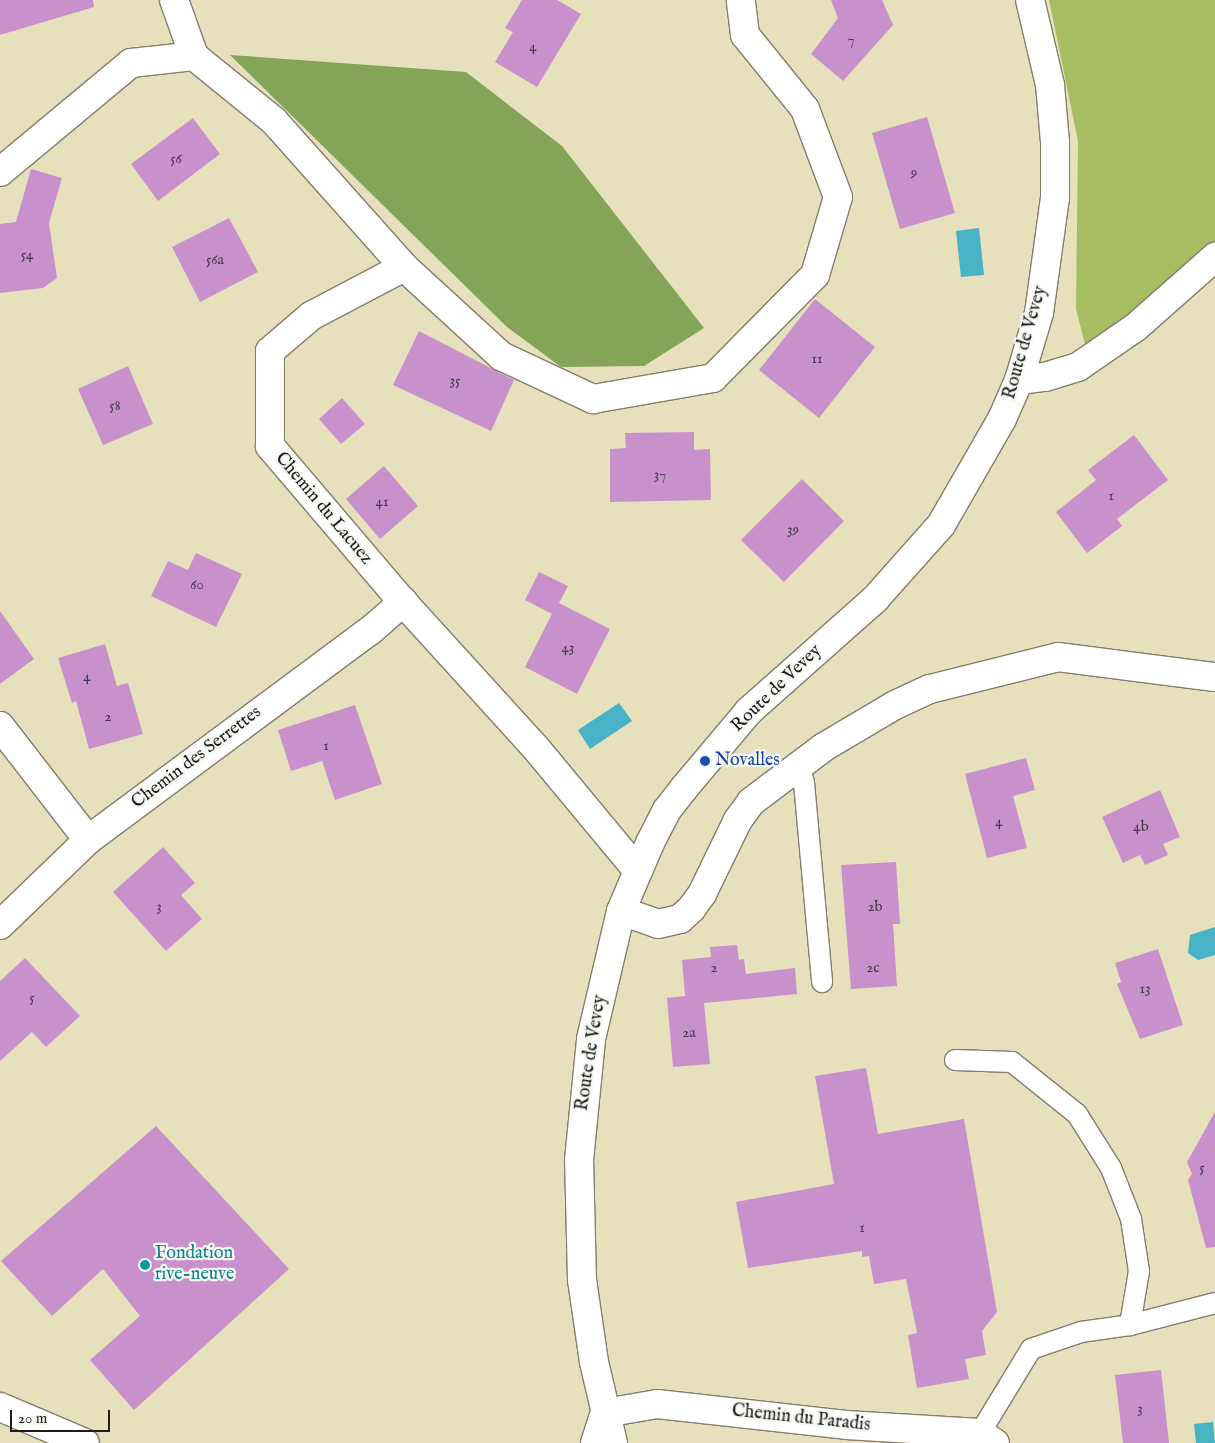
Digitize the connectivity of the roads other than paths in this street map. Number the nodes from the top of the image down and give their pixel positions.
1 (174, 0) edge
2 (741, 0) edge
3 (1030, 0) edge
4 (194, 56) junction
5 (0, 172) edge
6 (1215, 257) edge
7 (404, 267) junction
8 (1019, 380) junction
9 (403, 602) junction
10 (1215, 677) edge
11 (0, 726) edge
12 (799, 765) junction
13 (88, 840) junction
14 (638, 871) junction
15 (621, 911) junction
16 (0, 925) edge
17 (822, 982) dead end
18 (955, 1060) dead end
19 (1215, 1304) edge
20 (1130, 1325) junction
21 (0, 1407) edge
22 (605, 1413) junction
23 (887, 1435) edge
24 (987, 1438) edge
25 (85, 1443) edge
26 (595, 1443) edge
27 (613, 1443) edge

1 - 4 street
2 - 7 street
3 - 8 street, Route de Vevey
4 - 5 street
4 - 7 street
6 - 8 street
7 - 9 street, Chemin du Lacuez
8 - 14 street, Route de Vevey
9 - 13 street, Chemin des Serrettes
9 - 14 street, Chemin du Lacuez
10 - 12 street
11 - 13 street
12 - 15 street
12 - 17 lane
13 - 16 street, Chemin des Serrettes
14 - 15 street, Route de Vevey
15 - 22 street, Route de Vevey
18 - 20 lane
19 - 20 lane
20 - 24 lane
21 - 25 street
22 - 23 street, Chemin du Paradis
22 - 26 street
22 - 27 street, Route de Vevey
23 - 24 street, Chemin du Paradis

